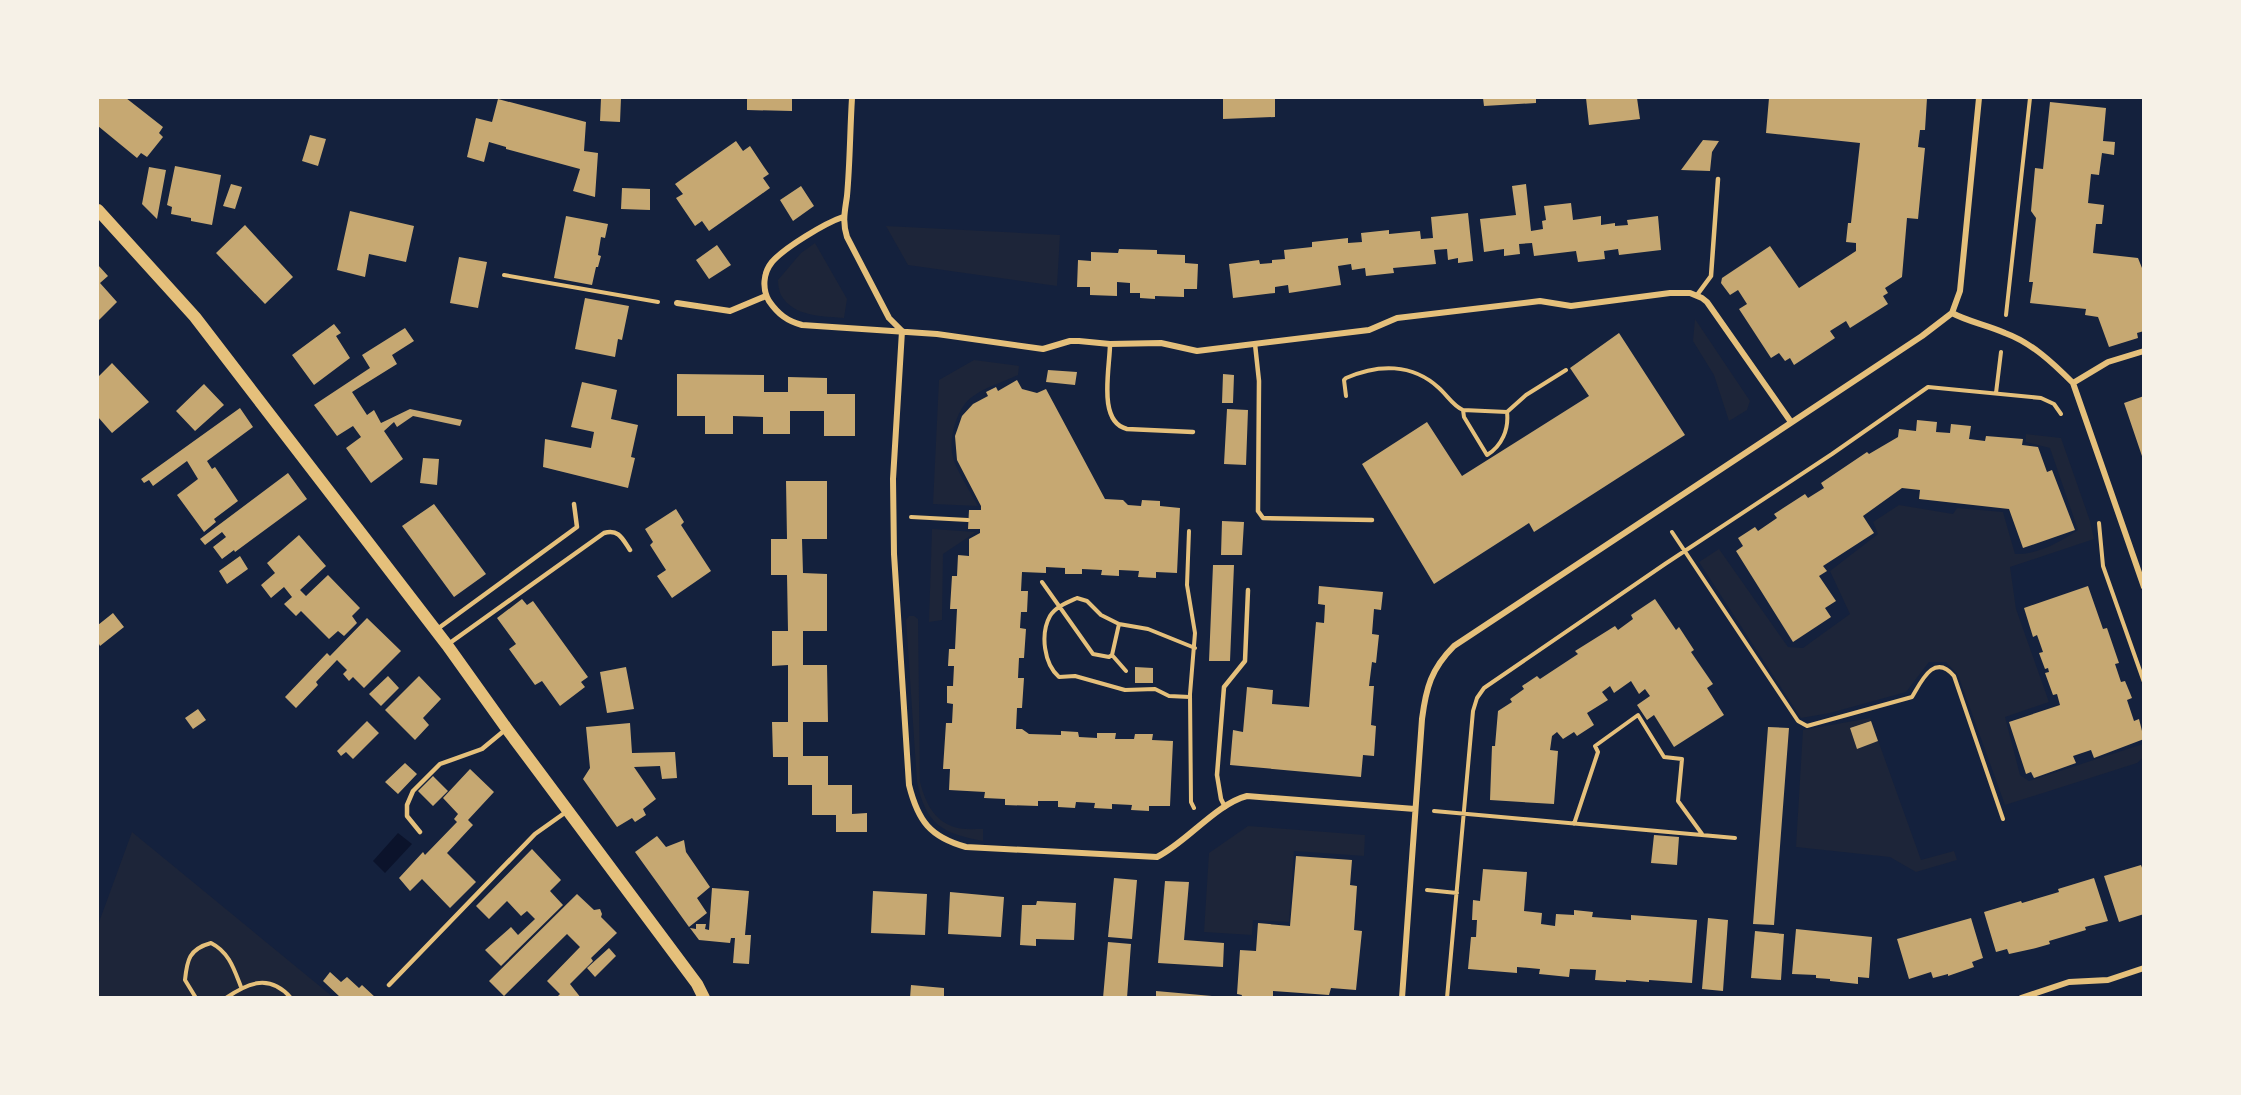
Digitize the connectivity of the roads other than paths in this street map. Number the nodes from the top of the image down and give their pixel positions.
1 (852, 98) edge
2 (1978, 98) edge
3 (1718, 179) dead end
4 (98, 210) edge
5 (843, 217) junction
6 (1696, 295) junction
7 (766, 296) junction
8 (677, 303) road end
9 (1952, 314) junction
10 (902, 331) junction
11 (1110, 344) junction
12 (1255, 344) junction
13 (2144, 351) edge
14 (2073, 383) junction
15 (1791, 423) junction
16 (1193, 432) dead end
17 (574, 504) dead end
18 (1372, 520) dead end
19 (630, 550) dead end
20 (2144, 588) edge
21 (1248, 590) dead end
22 (436, 630) junction
23 (447, 645) junction
24 (507, 729) junction
25 (1225, 807) junction
26 (1415, 809) junction
27 (568, 810) junction
28 (420, 832) dead end
29 (2144, 968) edge
30 (389, 985) dead end
31 (704, 998) edge
32 (1402, 998) edge
33 (2021, 998) edge

1 - 5 street
2 - 9 street
3 - 6 lane
4 - 22 main road
5 - 7 street
5 - 10 street
6 - 12 street
6 - 15 street
7 - 8 street
7 - 10 street
9 - 14 street
9 - 15 street
10 - 11 street
10 - 25 street
11 - 12 street
11 - 16 lane
12 - 18 lane
13 - 14 street
14 - 20 street
15 - 26 street
17 - 22 lane
19 - 23 lane
21 - 25 lane
22 - 23 main road
23 - 24 main road
24 - 27 main road
24 - 28 lane
25 - 26 street
26 - 32 street
27 - 30 lane
27 - 31 main road
29 - 33 street

